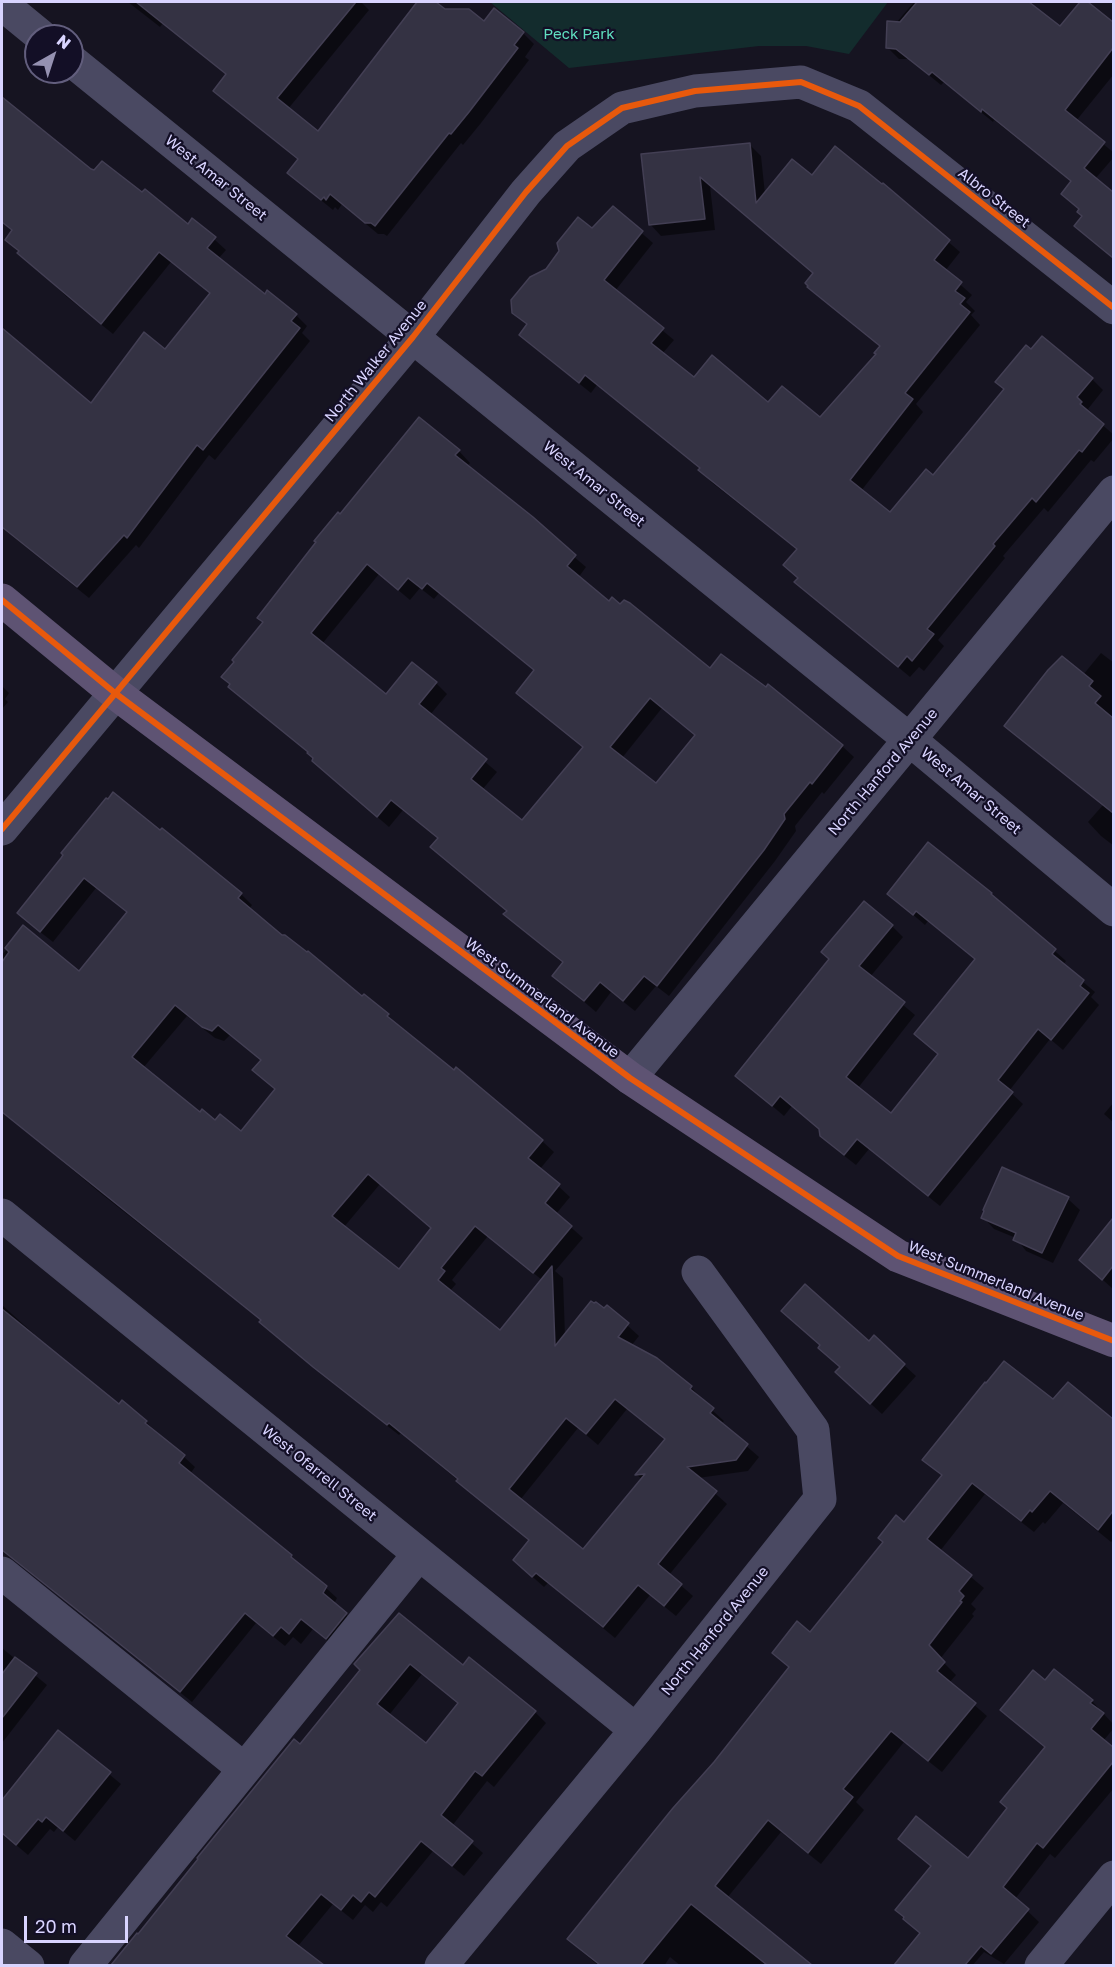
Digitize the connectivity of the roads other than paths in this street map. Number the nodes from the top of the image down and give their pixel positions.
1 (2, 4) edge
2 (26, 24) edge
3 (84, 71) edge
4 (859, 106) joint
5 (1113, 308) edge
6 (412, 338) junction
7 (1113, 492) edge
8 (2, 600) edge
9 (115, 693) junction
10 (910, 740) junction
11 (2, 829) edge
12 (1113, 910) edge
13 (630, 1078) junction
14 (2, 1215) edge
15 (698, 1272) dead end
16 (1113, 1341) edge
17 (419, 1554) junction
18 (2, 1573) edge
19 (636, 1730) junction
20 (244, 1769) junction
21 (1113, 1877) edge
22 (2, 1945) edge
23 (453, 1961) edge
24 (28, 1965) edge
25 (85, 1965) edge
26 (1041, 1965) edge

1 - 2 street
3 - 6 street, West Amar Street
4 - 5 street, Albro Street
4 - 6 street, North Walker Avenue
6 - 9 street, North Walker Avenue
6 - 10 street, West Amar Street
7 - 10 street, North Hanford Avenue
8 - 9 main road, West Summerland Avenue
9 - 11 street, North Walker Avenue
9 - 13 main road, West Summerland Avenue
10 - 12 street, West Amar Street
10 - 13 street, North Hanford Avenue
13 - 16 main road, West Summerland Avenue
14 - 17 street, West Ofarrell Street
15 - 19 street, North Hanford Avenue
17 - 19 street, West Ofarrell Street
17 - 20 street
18 - 20 street
19 - 23 street, North Hanford Avenue
20 - 25 street
21 - 26 street
22 - 24 street

